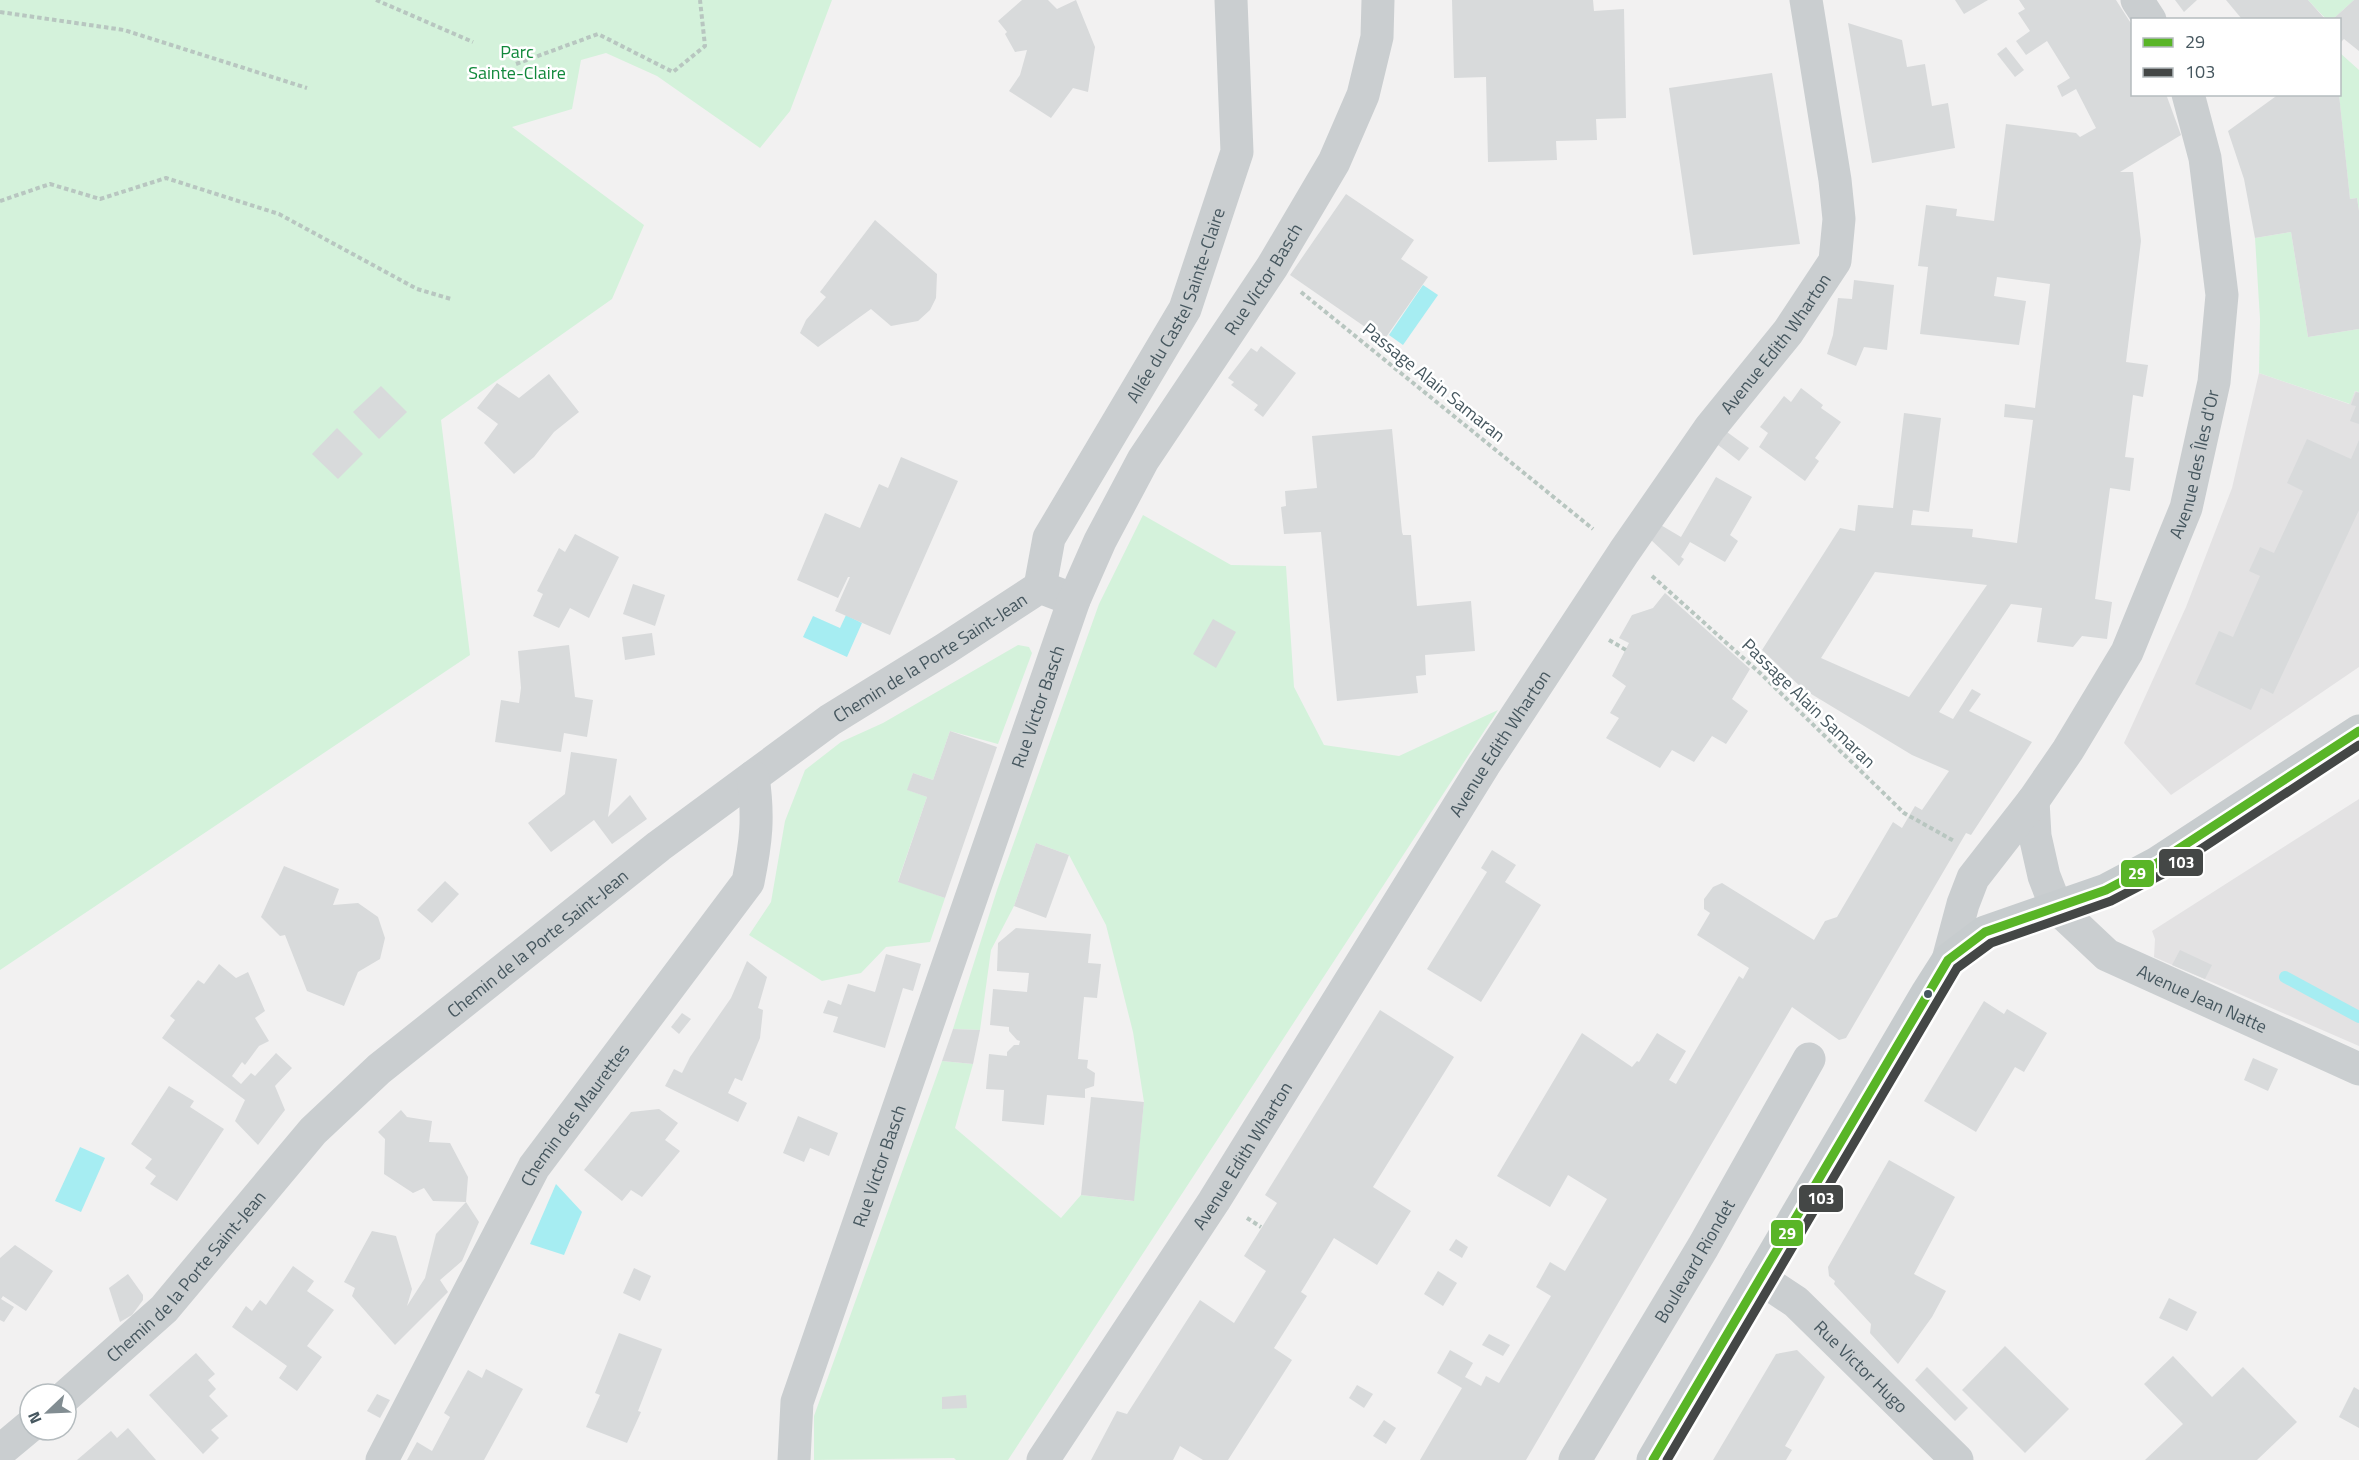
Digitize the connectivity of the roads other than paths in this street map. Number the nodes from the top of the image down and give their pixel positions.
1 (1231, 0) edge
2 (1378, 0) edge
3 (1806, 0) edge
4 (2137, 0) edge
5 (2149, 18) edge
6 (2189, 96) edge
7 (1040, 587) junction
8 (1074, 600) junction
9 (2359, 731) edge
10 (753, 777) junction
11 (2033, 801) junction
12 (2056, 907) junction
13 (1948, 960) junction
14 (1809, 1059) dead end
15 (2359, 1069) edge
16 (1760, 1278) junction
17 (78, 1385) edge
18 (18, 1436) edge
19 (0, 1450) edge
20 (382, 1460) edge
21 (794, 1460) edge
22 (1043, 1460) edge
23 (1575, 1460) edge
24 (1653, 1460) edge
25 (1956, 1460) edge

1 - 7 street, Allée du Castel Sainte-Claire
2 - 8 street, Rue Victor Basch
3 - 22 street, Avenue Edith Wharton
4 - 5 street
6 - 11 street, Avenue des Îles d'Or
7 - 8 street, Chemin de la Porte Saint-Jean
7 - 10 street, Chemin de la Porte Saint-Jean
8 - 21 street, Rue Victor Basch
9 - 12 main road
10 - 17 street, Chemin de la Porte Saint-Jean
10 - 20 street, Chemin des Maurettes
11 - 12 street
11 - 13 street, Avenue des Îles d'Or
12 - 13 main road
12 - 15 street, Avenue Jean Natte
13 - 16 main road
14 - 23 street, Boulevard Riondet
16 - 24 main road
16 - 25 street, Rue Victor Hugo
18 - 19 street

